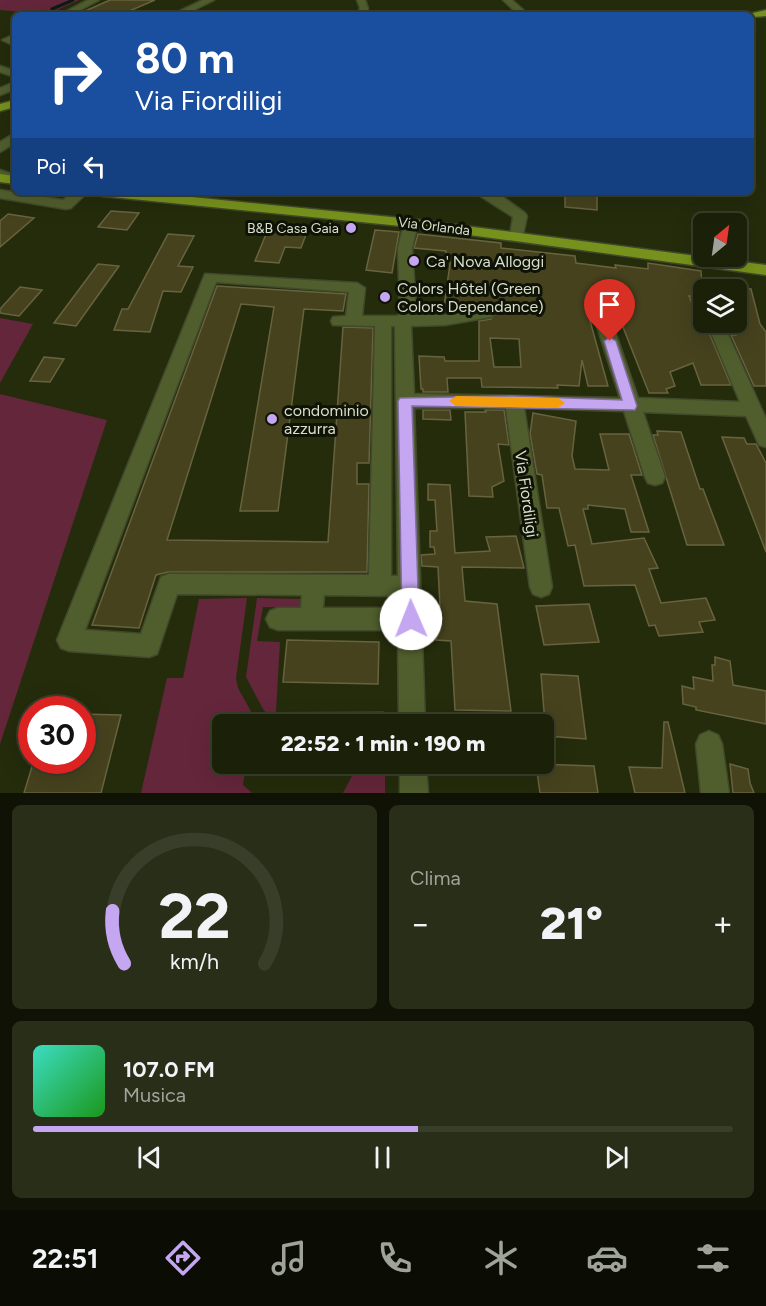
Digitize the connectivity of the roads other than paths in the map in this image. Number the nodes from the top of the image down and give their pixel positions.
1 (95, 0) edge
2 (210, 0) edge
3 (507, 0) edge
4 (70, 12) edge
5 (183, 12) edge
6 (521, 12) edge
7 (6, 178) edge
8 (0, 194) edge
9 (78, 195) edge
10 (121, 195) edge
11 (491, 195) edge
12 (411, 223) junction
13 (517, 236) junction
14 (766, 270) edge
15 (485, 313) dead end
16 (603, 320) dead end
17 (383, 321) junction
18 (403, 321) junction
19 (719, 333) edge
20 (405, 401) junction
21 (514, 401) junction
22 (630, 406) junction
23 (752, 409) junction
24 (766, 440) edge
25 (655, 477) dead end
26 (314, 586) junction
27 (380, 586) junction
28 (410, 586) junction
29 (541, 587) dead end
30 (278, 619) dead end
31 (311, 619) junction
32 (411, 619) junction
33 (412, 714) edge
34 (709, 744) dead end
35 (413, 774) edge
36 (414, 793) edge
37 (715, 793) edge

1 - 4 street
2 - 5 street
3 - 6 street
7 - 8 street
8 - 9 street
10 - 12 main road, Via Orlanda
11 - 13 street
12 - 13 main road, Via Orlanda
12 - 18 street
13 - 14 main road, Via Orlanda
15 - 18 street
16 - 22 street
17 - 18 street
17 - 26 street
17 - 27 street
18 - 20 street
19 - 23 street
20 - 21 street
20 - 28 street
21 - 22 street
21 - 29 street, Via Fiordiligi
22 - 23 street
22 - 25 street
23 - 24 street
26 - 27 street
26 - 31 street
27 - 28 street
28 - 32 street
30 - 31 street
31 - 32 street
32 - 33 street
34 - 37 street
35 - 36 street

